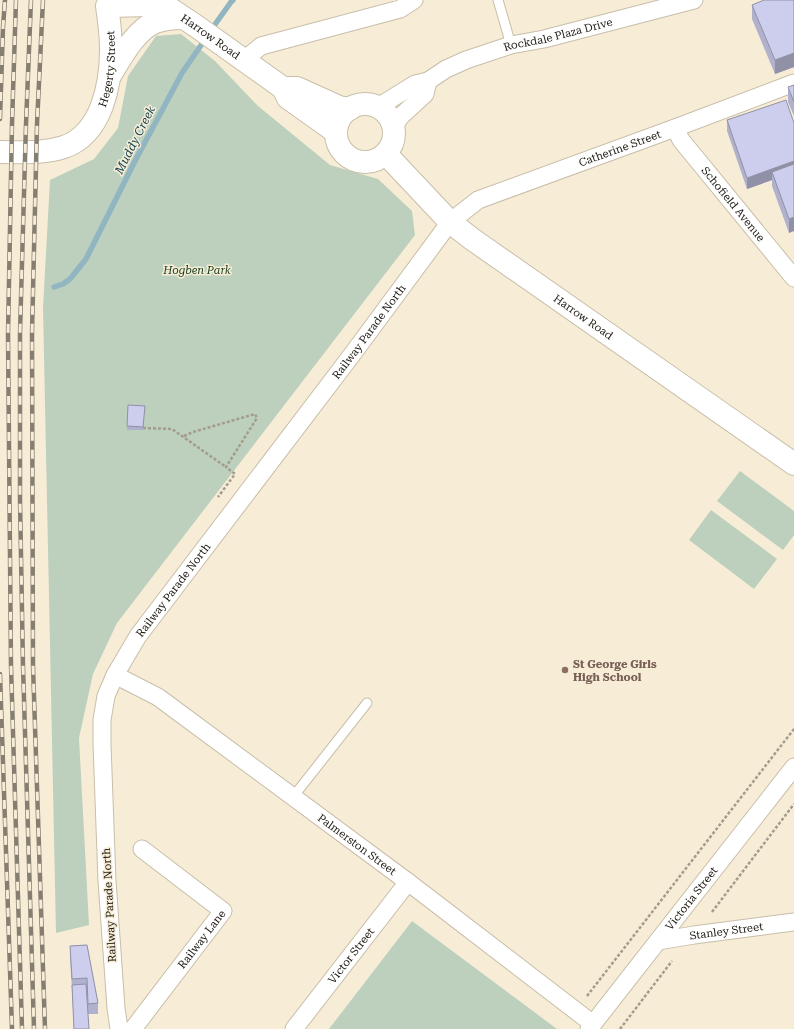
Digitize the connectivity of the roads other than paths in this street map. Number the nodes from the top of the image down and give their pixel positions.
1 (414, 0) edge
2 (498, 0) edge
3 (694, 0) edge
4 (676, 2) edge
5 (106, 3) edge
6 (197, 27) junction
7 (511, 46) junction
8 (244, 60) junction
9 (108, 79) junction
10 (428, 81) junction
11 (794, 83) edge
12 (283, 88) junction
13 (378, 107) junction
14 (350, 109) junction
15 (394, 127) junction
16 (675, 128) junction
17 (336, 132) junction
18 (0, 152) edge
19 (386, 154) junction
20 (450, 222) junction
21 (794, 278) edge
22 (794, 464) edge
23 (115, 675) junction
24 (367, 703) dead end
25 (794, 767) edge
26 (293, 797) junction
27 (142, 849) dead end
28 (408, 882) junction
29 (794, 922) edge
30 (658, 941) junction
31 (591, 1027) edge
32 (119, 1029) edge
33 (133, 1029) edge
34 (294, 1029) edge

1 - 8 street
2 - 7 lane
3 - 4 street, Rockdale Plaza Drive
4 - 7 street, Rockdale Plaza Drive
5 - 6 main road, Harrow Road
5 - 9 main road, Hegerty Street
6 - 8 main road, Harrow Road
6 - 9 main road
7 - 10 street, Rockdale Plaza Drive
8 - 12 main road, Harrow Road
9 - 18 main road, Hegerty Street
10 - 13 street, Rockdale Plaza Drive
10 - 15 street
11 - 16 street, Catherine Street
12 - 14 main road, Harrow Road
12 - 17 main road, Harrow Road
13 - 14 main road
13 - 15 main road
14 - 17 main road
15 - 19 main road
16 - 20 street, Catherine Street
16 - 21 street, Schofield Avenue
17 - 19 main road
19 - 20 main road, Harrow Road
20 - 22 main road, Harrow Road
20 - 23 street, Railway Parade North
23 - 26 street, Palmerston Street
23 - 32 street, Railway Parade North
24 - 26 lane
25 - 30 street, Victoria Street
26 - 28 street, Palmerston Street
27 - 33 street, Railway Lane
28 - 31 street, Palmerston Street
28 - 34 street, Victor Street
29 - 30 street, Stanley Street
30 - 31 street, Victoria Street

